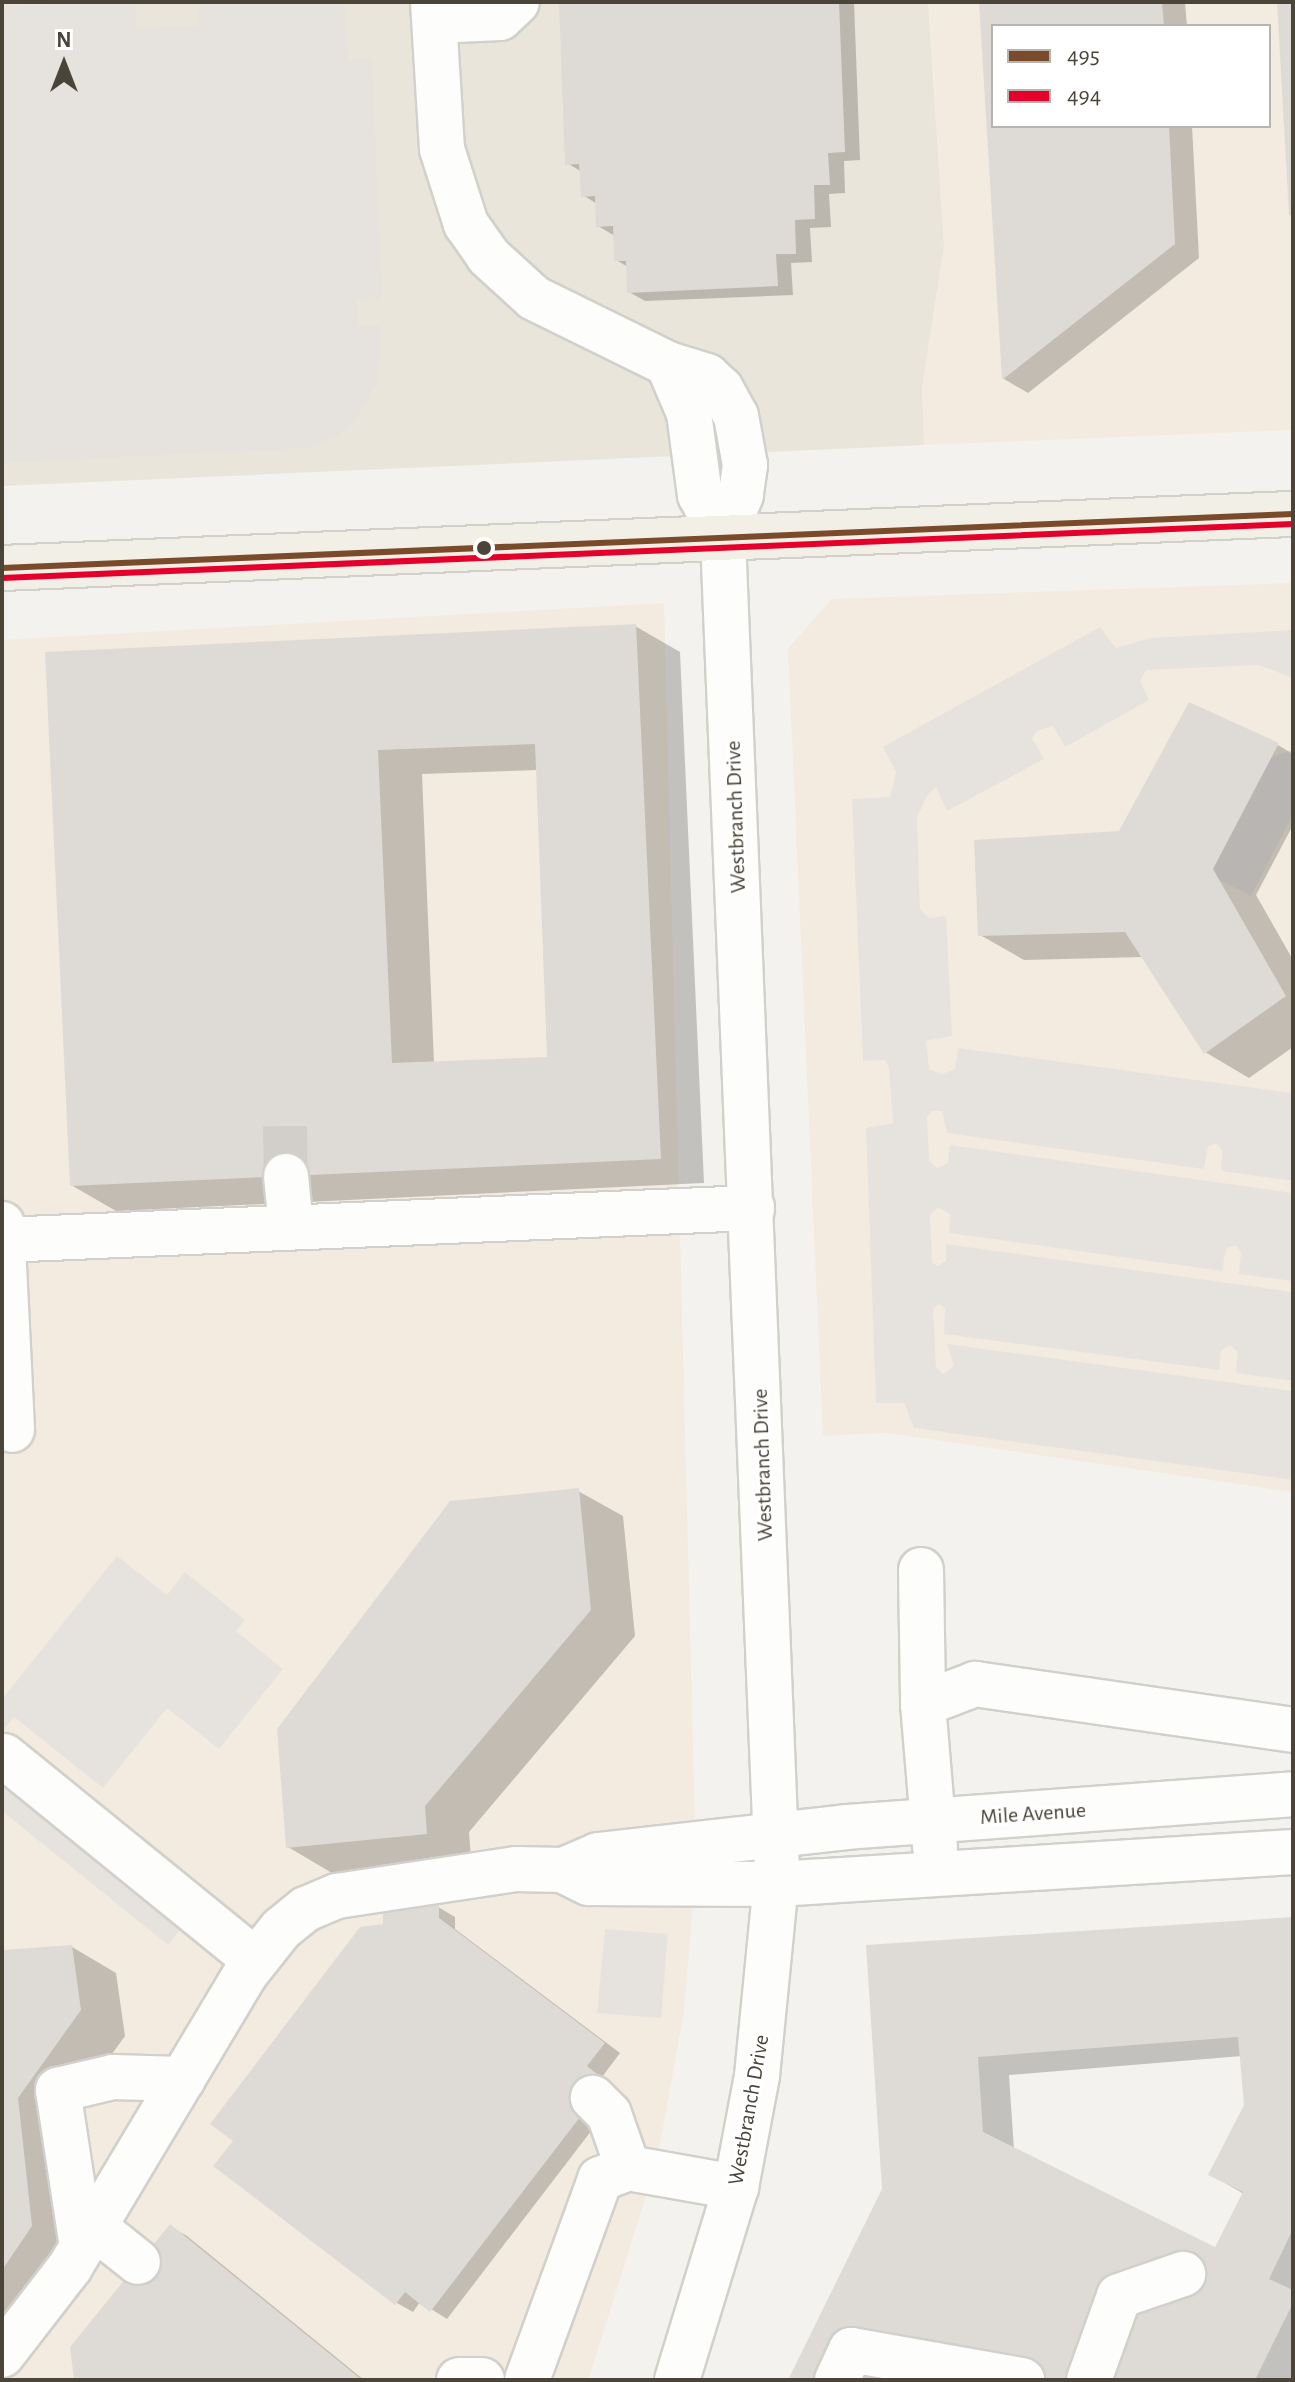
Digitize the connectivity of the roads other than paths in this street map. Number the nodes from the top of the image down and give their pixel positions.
1 (517, 2) edge
2 (434, 12) edge
3 (1293, 514) edge
4 (723, 538) junction
5 (2, 568) edge
6 (286, 1176) tunnel mouth
7 (752, 1208) junction
8 (2, 1224) edge
9 (291, 1227) junction
10 (3, 1240) edge
11 (12, 1430) dead end
12 (921, 1570) dead end
13 (923, 1704) junction
14 (1293, 1730) edge
15 (4, 1756) edge
16 (1293, 1794) edge
17 (932, 1821) junction
18 (773, 1838) junction
19 (1293, 1852) edge
20 (562, 1870) junction
21 (937, 1874) junction
22 (776, 1884) junction
23 (255, 1960) junction
24 (183, 2079) junction
25 (593, 2098) dead end
26 (628, 2168) junction
27 (736, 2187) junction
28 (88, 2237) junction
29 (138, 2262) dead end
30 (1183, 2274) dead end
31 (2, 2355) edge
32 (459, 2380) edge
33 (482, 2380) edge
34 (527, 2380) edge
35 (677, 2380) edge
36 (837, 2380) edge
37 (1022, 2380) edge
38 (1089, 2380) edge

1 - 2 street
2 - 4 street
3 - 4 main road
4 - 5 main road
4 - 7 street, Westbranch Drive
6 - 9 street
7 - 9 street
7 - 18 street, Westbranch Drive
8 - 10 street
9 - 10 street
10 - 11 street
12 - 13 street
13 - 14 street
13 - 17 street
15 - 23 street
16 - 17 street, Mile Avenue
17 - 18 street, Mile Avenue
17 - 21 street
18 - 20 street, Mile Avenue
18 - 22 street, Westbranch Drive
19 - 21 street
20 - 22 street
20 - 23 street
21 - 22 street
22 - 27 street, Westbranch Drive
23 - 24 street
24 - 28 street
24 - 28 street
25 - 26 street
26 - 27 street
26 - 34 street
27 - 35 street, Westbranch Drive
28 - 29 street
28 - 31 street
30 - 38 street
32 - 33 street
36 - 37 street

